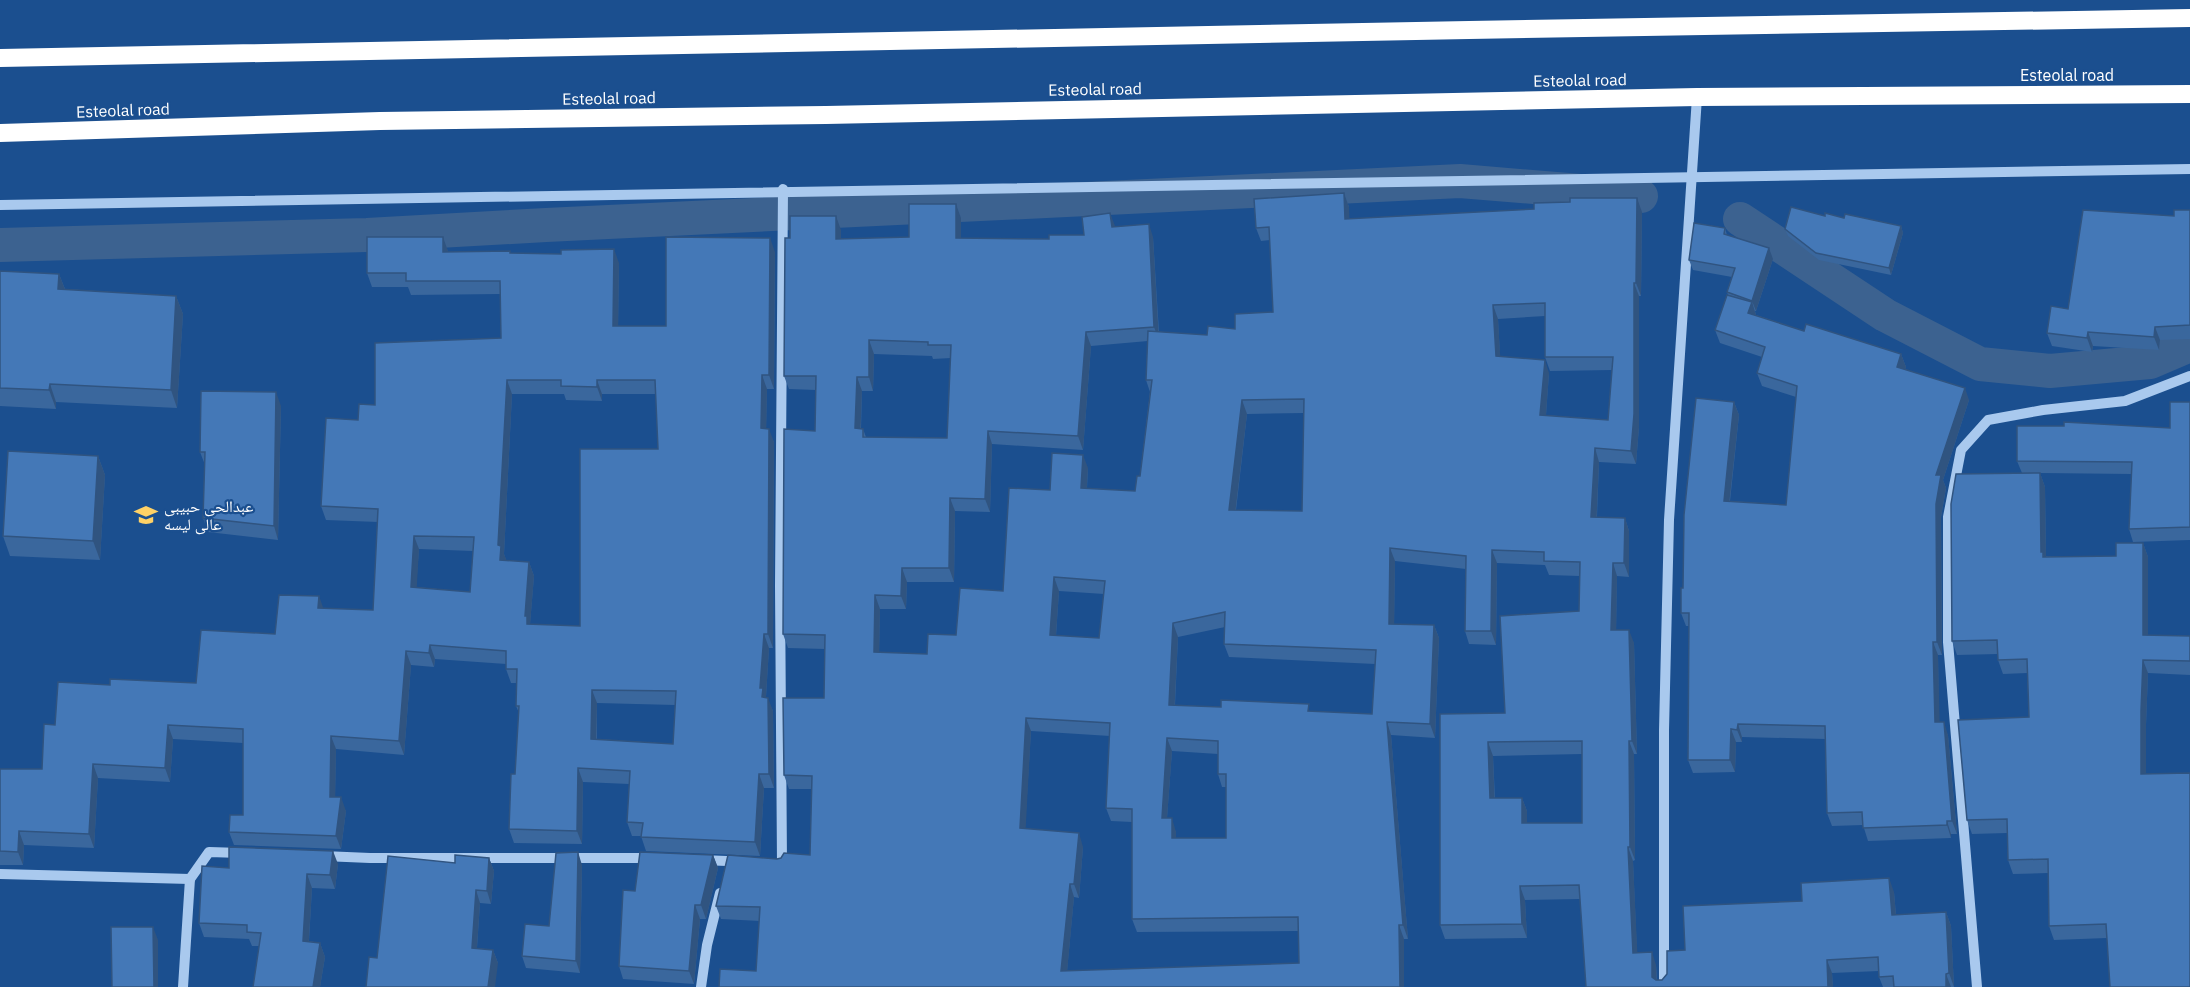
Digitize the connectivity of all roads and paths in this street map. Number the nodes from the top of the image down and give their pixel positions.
1 (2190, 18) edge
2 (0, 58) edge
3 (2190, 94) edge
4 (1697, 97) junction
5 (0, 133) edge
6 (2190, 169) edge
7 (1692, 174) junction
8 (783, 189) junction
9 (0, 205) edge
10 (2190, 376) edge
11 (255, 853) edge
12 (313, 856) edge
13 (661, 858) edge
14 (694, 860) edge
15 (760, 863) edge
16 (0, 874) edge
17 (190, 879) junction
18 (183, 987) edge
19 (700, 987) edge
20 (1664, 987) edge
21 (1977, 987) edge

1 - 2 highway
3 - 4 highway, Esteolal road
4 - 5 highway, Esteolal road
4 - 7 street
6 - 7 street
7 - 8 street
7 - 20 street
8 - 9 street
8 - 15 street
10 - 21 street
11 - 17 street
12 - 13 street
14 - 19 street
16 - 17 street
17 - 18 street

